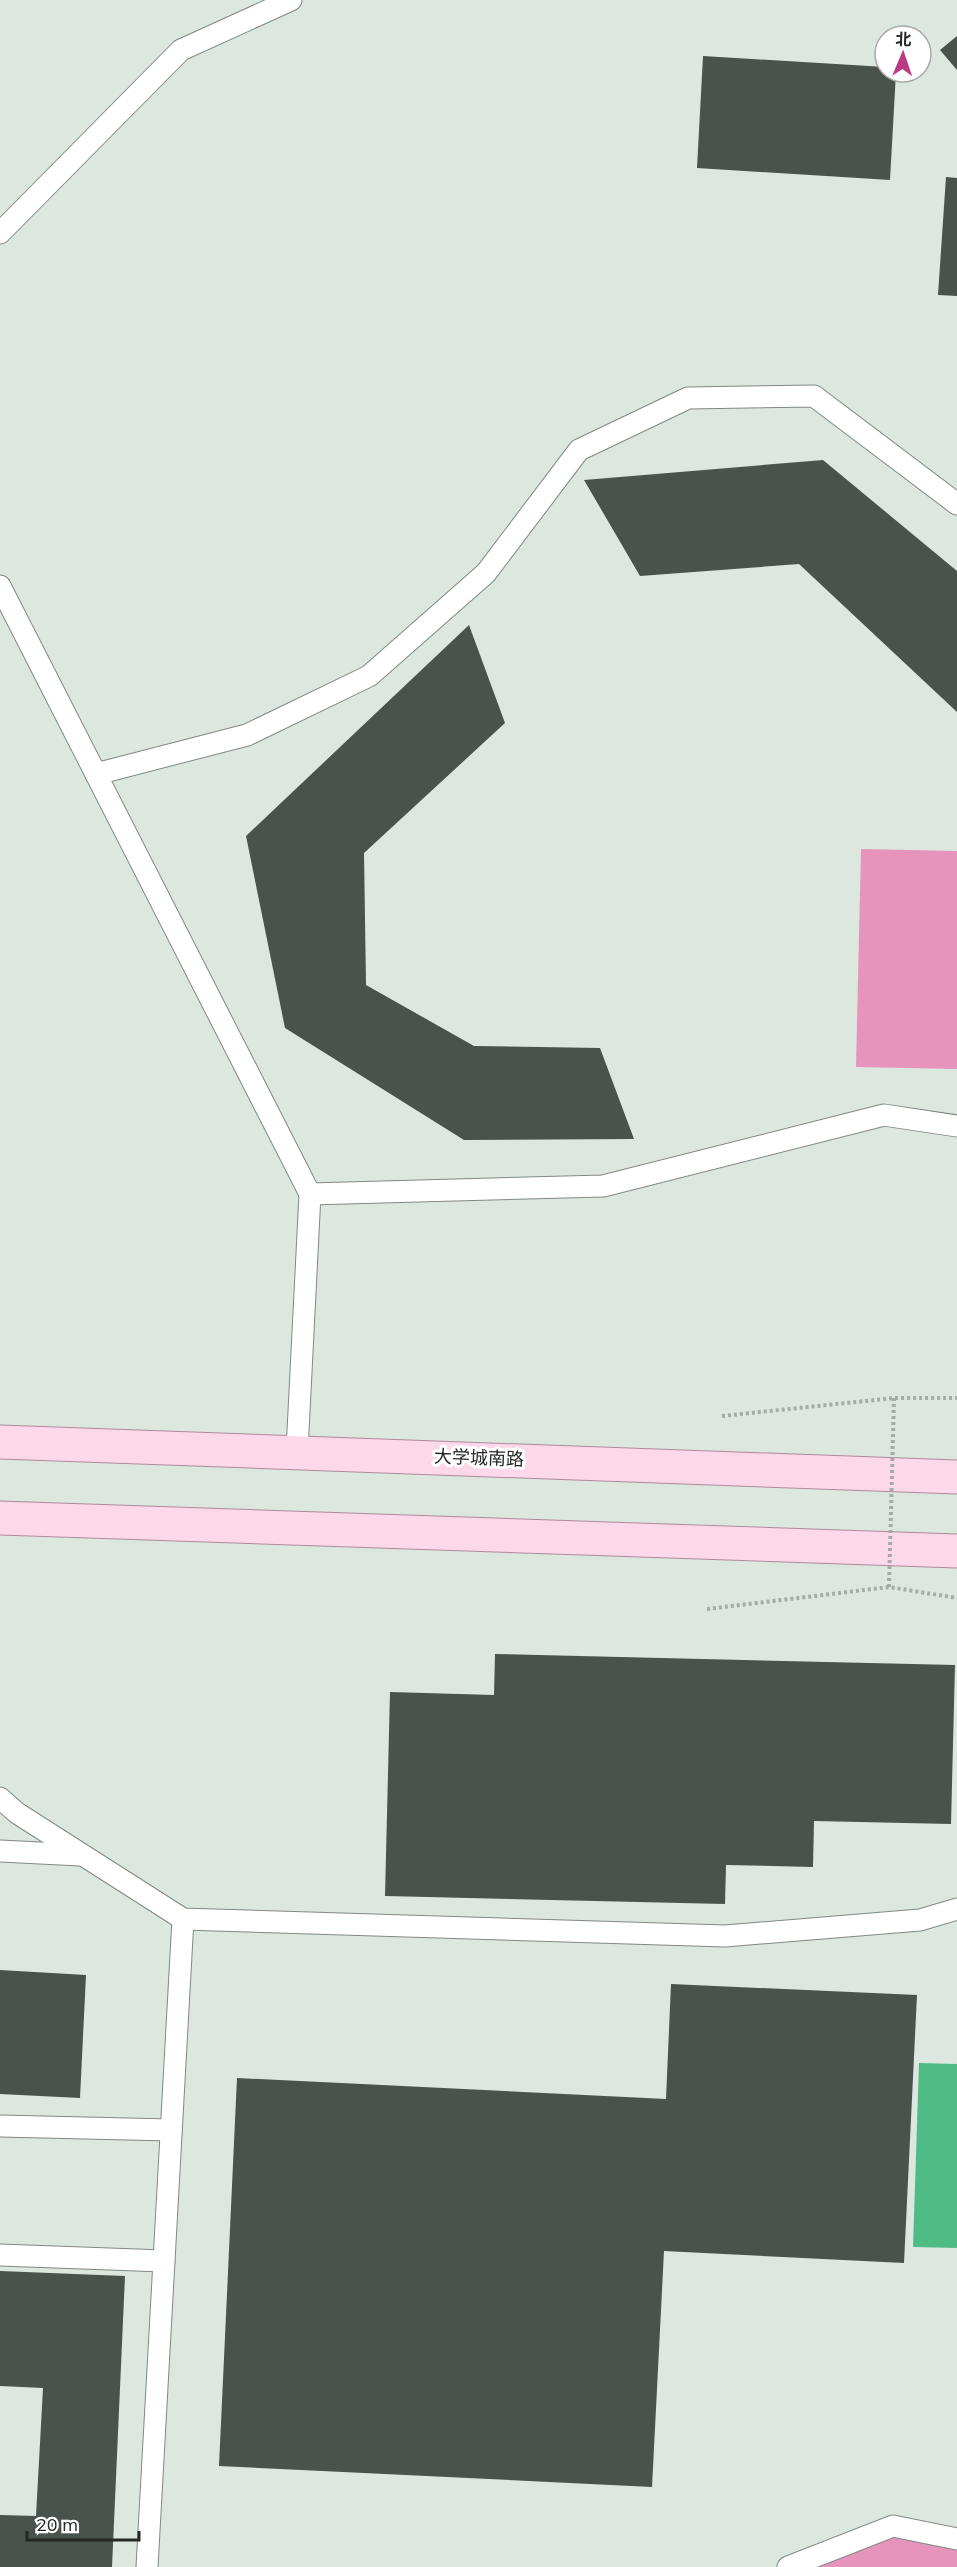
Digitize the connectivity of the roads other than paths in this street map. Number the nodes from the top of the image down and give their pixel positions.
1 (291, 0) edge
2 (0, 232) edge
3 (957, 504) edge
4 (0, 586) edge
5 (96, 774) junction
6 (957, 1126) edge
7 (310, 1194) junction
8 (0, 1442) edge
9 (297, 1451) junction
10 (957, 1477) edge
11 (0, 1518) edge
12 (957, 1551) edge
13 (0, 1798) edge
14 (0, 1851) edge
15 (83, 1855) junction
16 (957, 1909) edge
17 (183, 1919) junction
18 (0, 2126) edge
19 (171, 2130) junction
20 (0, 2255) edge
21 (164, 2261) junction
22 (957, 2539) edge
23 (147, 2567) edge
24 (788, 2567) edge

1 - 2 lane
3 - 5 lane
4 - 5 lane
5 - 7 lane
6 - 7 lane
7 - 9 lane
8 - 9 main road, 大学城南路
9 - 10 main road, 大学城南路
11 - 12 main road
13 - 15 lane
14 - 15 lane
15 - 17 lane
16 - 17 lane
17 - 19 lane
18 - 19 lane
19 - 21 lane
20 - 21 lane
21 - 23 lane
22 - 24 lane

